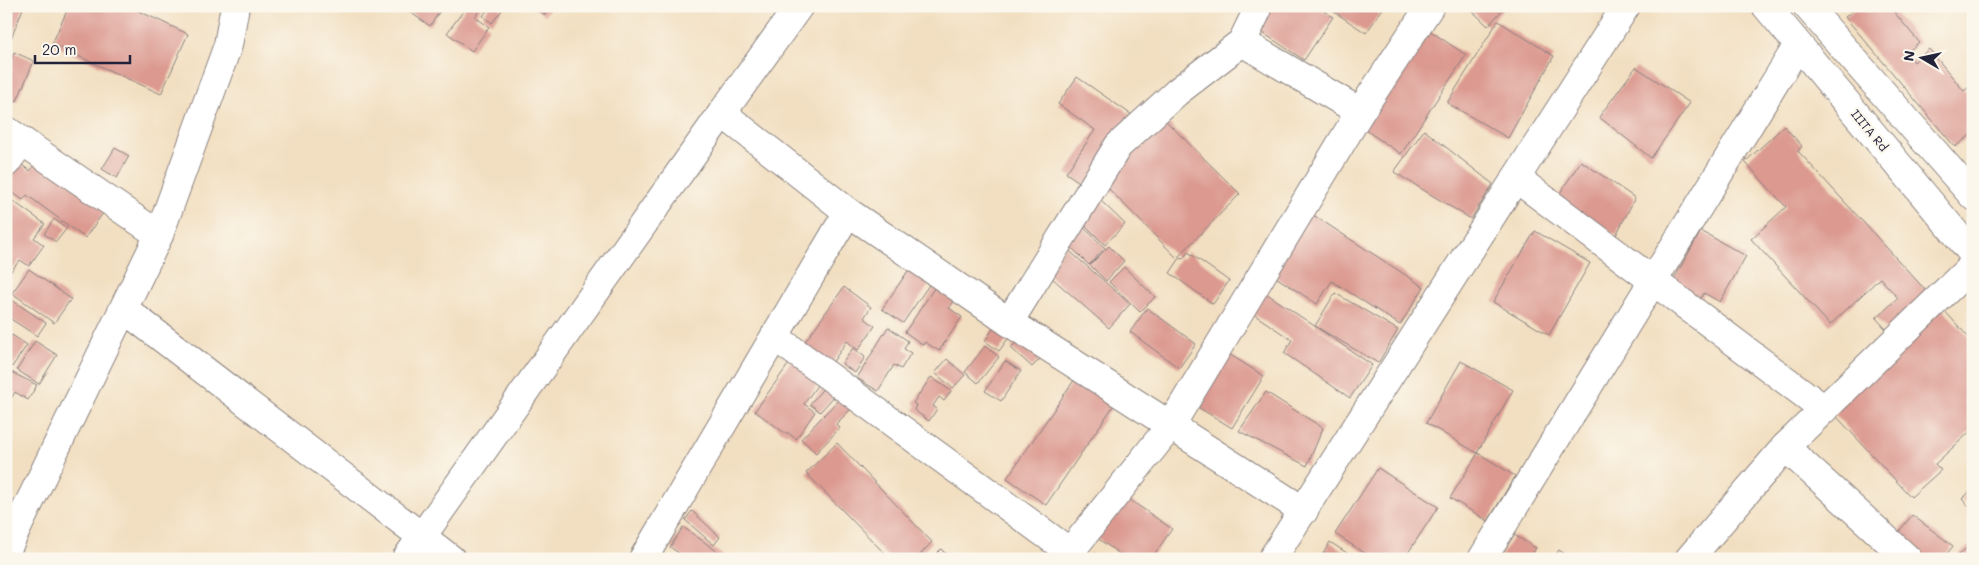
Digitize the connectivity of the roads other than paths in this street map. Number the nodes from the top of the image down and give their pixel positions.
1 (235, 6) edge
2 (799, 6) edge
3 (1255, 6) edge
4 (1430, 6) edge
5 (1626, 6) edge
6 (1766, 6) edge
7 (1807, 6) edge
8 (1242, 42) junction
9 (1798, 44) junction
10 (1360, 112) junction
11 (722, 113) junction
12 (14, 135) edge
13 (6, 163) edge
14 (1516, 178) junction
15 (1973, 196) edge
16 (848, 212) junction
17 (159, 235) junction
18 (1973, 254) edge
19 (1973, 265) edge
20 (1653, 279) junction
21 (124, 309) junction
22 (1009, 322) junction
23 (775, 337) junction
24 (1824, 409) junction
25 (1171, 425) junction
26 (1785, 447) junction
27 (1304, 511) junction
28 (421, 536) junction
29 (6, 551) edge
30 (406, 559) edge
31 (452, 559) edge
32 (643, 559) edge
33 (1272, 559) edge
34 (1482, 559) edge
35 (1689, 559) edge
36 (1908, 559) edge

1 - 17 street
2 - 11 street
3 - 8 street
4 - 10 street
5 - 14 street
6 - 9 street, IIITA Rd
7 - 15 street
8 - 10 street
8 - 22 street
9 - 18 street, IIITA Rd
9 - 20 street
10 - 25 street
11 - 16 street
11 - 28 street
12 - 13 street
12 - 17 street
14 - 20 street
14 - 27 street
16 - 22 street
16 - 23 street
17 - 21 street
19 - 24 street
20 - 24 street
20 - 34 street
21 - 28 street
21 - 29 street
22 - 25 street
23 - 25 street
23 - 32 street
24 - 26 street
25 - 27 street
26 - 35 street
26 - 36 street
27 - 33 street
28 - 30 street
28 - 31 street

